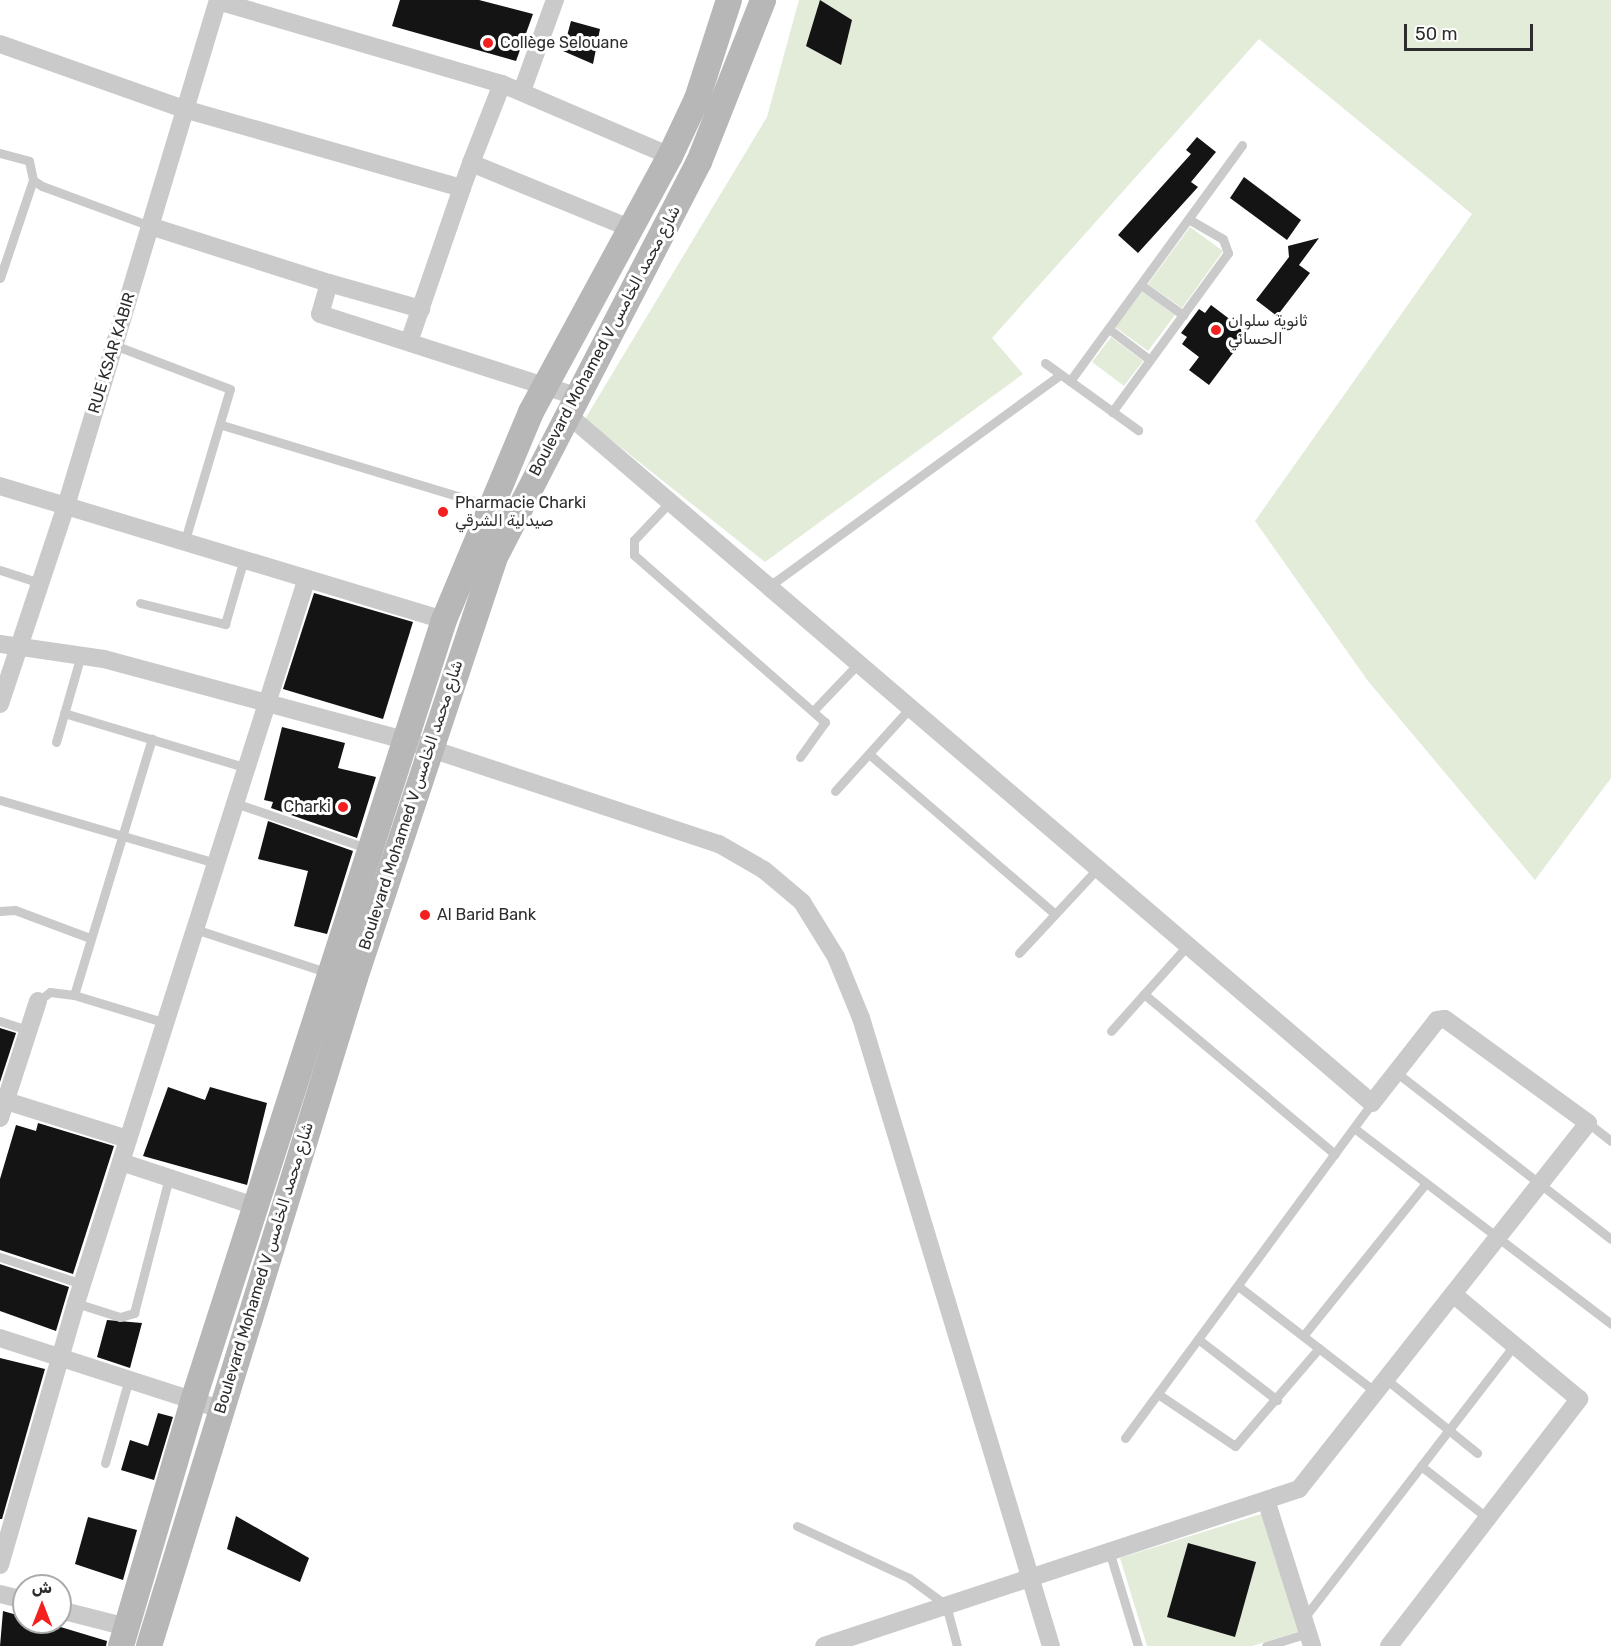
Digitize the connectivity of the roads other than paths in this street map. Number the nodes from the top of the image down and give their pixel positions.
1 (218, 0) edge
2 (555, 0) edge
3 (729, 0) edge
4 (763, 0) edge
5 (0, 44) edge
6 (502, 84) junction
7 (522, 91) junction
8 (184, 109) junction
9 (1242, 146) dead end
10 (0, 153) edge
11 (670, 156) junction
12 (471, 163) junction
13 (33, 180) junction
14 (462, 188) junction
15 (1189, 219) junction
16 (150, 226) junction
17 (632, 229) junction
18 (0, 278) edge
19 (328, 283) junction
20 (1141, 285) junction
21 (421, 309) junction
22 (1183, 315) junction
23 (1108, 329) junction
24 (410, 339) junction
25 (114, 345) junction
26 (1150, 360) junction
27 (1045, 363) dead end
28 (1060, 375) junction
29 (1070, 381) junction
30 (546, 384) junction
31 (571, 404) junction
32 (1112, 412) junction
33 (222, 424) junction
34 (1138, 430) dead end
35 (0, 486) edge
36 (669, 503) junction
37 (66, 506) junction
38 (490, 506) junction
39 (183, 543) junction
40 (243, 562) junction
41 (0, 570) edge
42 (306, 581) junction
43 (40, 583) junction
44 (766, 588) junction
45 (140, 603) dead end
46 (444, 620) junction
47 (20, 643) junction
48 (0, 644) edge
49 (81, 655) junction
50 (857, 665) junction
51 (0, 704) edge
52 (267, 704) junction
53 (909, 709) junction
54 (813, 711) junction
55 (64, 713) junction
56 (152, 739) junction
57 (404, 740) junction
58 (56, 742) dead end
59 (430, 750) junction
60 (868, 754) junction
61 (800, 757) dead end
62 (247, 768) junction
63 (835, 791) dead end
64 (0, 800) edge
65 (236, 803) junction
66 (122, 835) junction
67 (369, 849) junction
68 (216, 863) junction
69 (1097, 869) junction
70 (0, 911) edge
71 (1055, 914) junction
72 (195, 929) junction
73 (90, 938) junction
74 (1187, 946) junction
75 (1018, 953) dead end
76 (329, 973) junction
77 (1144, 994) junction
78 (74, 995) junction
79 (38, 1001) joint
80 (0, 1021) edge
81 (166, 1023) junction
82 (28, 1030) junction
83 (1111, 1031) dead end
84 (1397, 1073) junction
85 (3, 1100) edge
86 (1372, 1103) junction
87 (0, 1118) edge
88 (1588, 1123) junction
89 (1354, 1128) junction
90 (128, 1139) junction
91 (1611, 1141) edge
92 (1335, 1154) junction
93 (121, 1162) junction
94 (169, 1178) junction
95 (1425, 1183) junction
96 (1540, 1184) junction
97 (255, 1206) junction
98 (1498, 1238) junction
99 (1611, 1239) edge
100 (0, 1257) edge
101 (82, 1284) junction
102 (1238, 1286) junction
103 (1454, 1295) junction
104 (76, 1303) junction
105 (1611, 1324) edge
106 (1303, 1336) junction
107 (0, 1338) edge
108 (1198, 1339) junction
109 (1515, 1344) junction
110 (1319, 1348) junction
111 (62, 1359) junction
112 (128, 1382) junction
113 (1382, 1387) junction
114 (1158, 1394) junction
115 (1277, 1400) junction
116 (193, 1401) junction
117 (220, 1409) junction
118 (1448, 1430) junction
119 (1125, 1438) dead end
120 (1477, 1453) dead end
121 (105, 1463) dead end
122 (1421, 1466) junction
123 (1267, 1503) junction
124 (1491, 1521) junction
125 (797, 1526) dead end
126 (1110, 1554) junction
127 (0, 1565) edge
128 (1030, 1580) junction
129 (946, 1605) junction
130 (72, 1615) edge
131 (1308, 1632) edge
132 (124, 1636) edge
133 (153, 1644) edge
134 (821, 1645) edge
135 (957, 1646) edge
136 (1051, 1646) edge
137 (1138, 1646) edge
138 (1266, 1646) edge
139 (1389, 1646) edge

1 - 6 street
1 - 8 street, RUE KSAR KABIR
2 - 7 street
3 - 11 street, Boulevard Mohamed V شارع محمد الخامس
4 - 31 street, Boulevard Mohamed V شارع محمد الخامس
5 - 8 street
6 - 7 street
6 - 12 street
7 - 11 street
8 - 14 street
8 - 16 street, RUE KSAR KABIR
9 - 15 lane
10 - 13 lane
11 - 17 street, Boulevard Mohamed V شارع محمد الخامس
12 - 14 street
12 - 17 street
13 - 16 lane
13 - 18 lane
14 - 21 street
15 - 20 lane
15 - 22 lane
16 - 19 street
16 - 25 street, RUE KSAR KABIR
17 - 30 street, Boulevard Mohamed V شارع محمد الخامس
19 - 21 street
19 - 24 street
20 - 22 lane
20 - 23 lane
21 - 24 street
22 - 26 lane
23 - 26 lane
23 - 29 lane
24 - 30 street
25 - 33 lane
25 - 37 street, RUE KSAR KABIR
26 - 32 lane
27 - 28 lane
28 - 29 lane
28 - 44 lane
29 - 32 lane
30 - 31 street
30 - 38 street, Boulevard Mohamed V شارع محمد الخامس
31 - 36 street
31 - 59 street, Boulevard Mohamed V شارع محمد الخامس
32 - 34 lane
33 - 38 lane
33 - 39 lane
35 - 37 street
36 - 44 street
36 - 54 lane
37 - 39 street
37 - 43 street, RUE KSAR KABIR
38 - 46 street, Boulevard Mohamed V شارع محمد الخامس
39 - 40 street
40 - 42 street
40 - 45 lane
41 - 43 lane
42 - 46 street
42 - 52 street
43 - 47 street, RUE KSAR KABIR
44 - 50 street
46 - 57 street, Boulevard Mohamed V شارع محمد الخامس
47 - 48 street
47 - 49 street
47 - 51 street, RUE KSAR KABIR
49 - 52 street
49 - 55 lane
50 - 53 street
50 - 54 lane
52 - 57 street
52 - 62 street
53 - 60 lane
53 - 69 street
54 - 61 lane
55 - 56 lane
55 - 58 lane
56 - 62 lane
56 - 66 lane
57 - 59 street
57 - 67 street, Boulevard Mohamed V شارع محمد الخامس
59 - 117 street, Boulevard Mohamed V شارع محمد الخامس
59 - 128 street
60 - 63 lane
60 - 71 lane
62 - 65 street
64 - 66 lane
65 - 67 lane
65 - 68 street
66 - 68 lane
66 - 73 lane
67 - 76 street, Boulevard Mohamed V شارع محمد الخامس
68 - 72 street
69 - 71 lane
69 - 74 street
70 - 73 lane
71 - 75 lane
72 - 76 lane
72 - 81 street
73 - 78 lane
74 - 77 lane
74 - 86 street
76 - 97 street, Boulevard Mohamed V شارع محمد الخامس
77 - 83 lane
77 - 92 lane
78 - 79 lane
78 - 81 lane
79 - 82 street
80 - 82 lane
81 - 90 street
82 - 85 street
84 - 86 street
84 - 88 street
84 - 96 lane
85 - 87 street
85 - 90 street
86 - 89 lane
88 - 91 lane
88 - 96 street
89 - 92 lane
89 - 95 lane
90 - 93 street
92 - 102 lane
93 - 94 street
93 - 101 street
94 - 97 street
94 - 104 lane
95 - 98 lane
95 - 106 lane
96 - 98 street
96 - 99 lane
97 - 116 street, Boulevard Mohamed V شارع محمد الخامس
98 - 103 street
98 - 105 lane
100 - 101 lane
101 - 104 street
102 - 106 lane
102 - 108 lane
103 - 109 street
103 - 113 street
104 - 111 street
106 - 110 lane
107 - 111 street
108 - 114 lane
108 - 115 lane
109 - 118 lane
109 - 124 street
110 - 113 lane
110 - 115 lane
111 - 112 street
111 - 127 street
112 - 116 street
112 - 121 lane
113 - 118 lane
113 - 123 street
114 - 115 lane
114 - 119 lane
116 - 117 street
116 - 132 street, Boulevard Mohamed V شارع محمد الخامس
117 - 133 street, Boulevard Mohamed V شارع محمد الخامس
118 - 120 lane
118 - 122 lane
122 - 124 lane
122 - 131 lane
123 - 126 street
123 - 131 street
124 - 139 street
125 - 129 lane
126 - 128 street
126 - 137 lane
128 - 129 street
128 - 136 street
129 - 134 street
129 - 135 lane
130 - 132 street
131 - 138 lane

